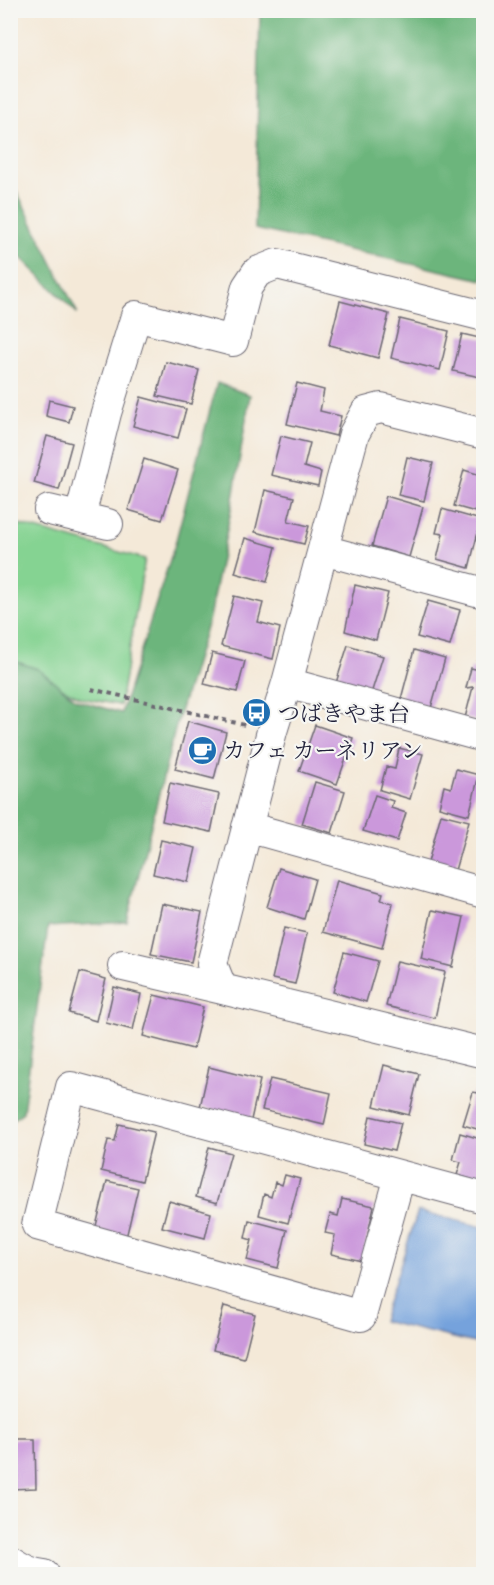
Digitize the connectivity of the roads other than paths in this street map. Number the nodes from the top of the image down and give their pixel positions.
1 (483, 316) edge
2 (483, 434) edge
3 (49, 510) dead end
4 (80, 518) junction
5 (108, 524) dead end
6 (323, 550) junction
7 (483, 593) edge
8 (287, 683) junction
9 (483, 737) edge
10 (247, 827) junction
11 (483, 893) edge
12 (123, 966) dead end
13 (222, 989) junction
14 (483, 1053) edge
15 (400, 1176) junction
16 (483, 1198) edge
17 (10, 1560) edge
18 (44, 1575) edge

1 - 4 street
2 - 6 street
3 - 4 street
4 - 5 street
6 - 7 street
6 - 8 street
8 - 9 street
8 - 10 street
10 - 11 street
10 - 13 street
12 - 13 street
13 - 14 street
15 - 15 street
15 - 16 street
17 - 18 street

